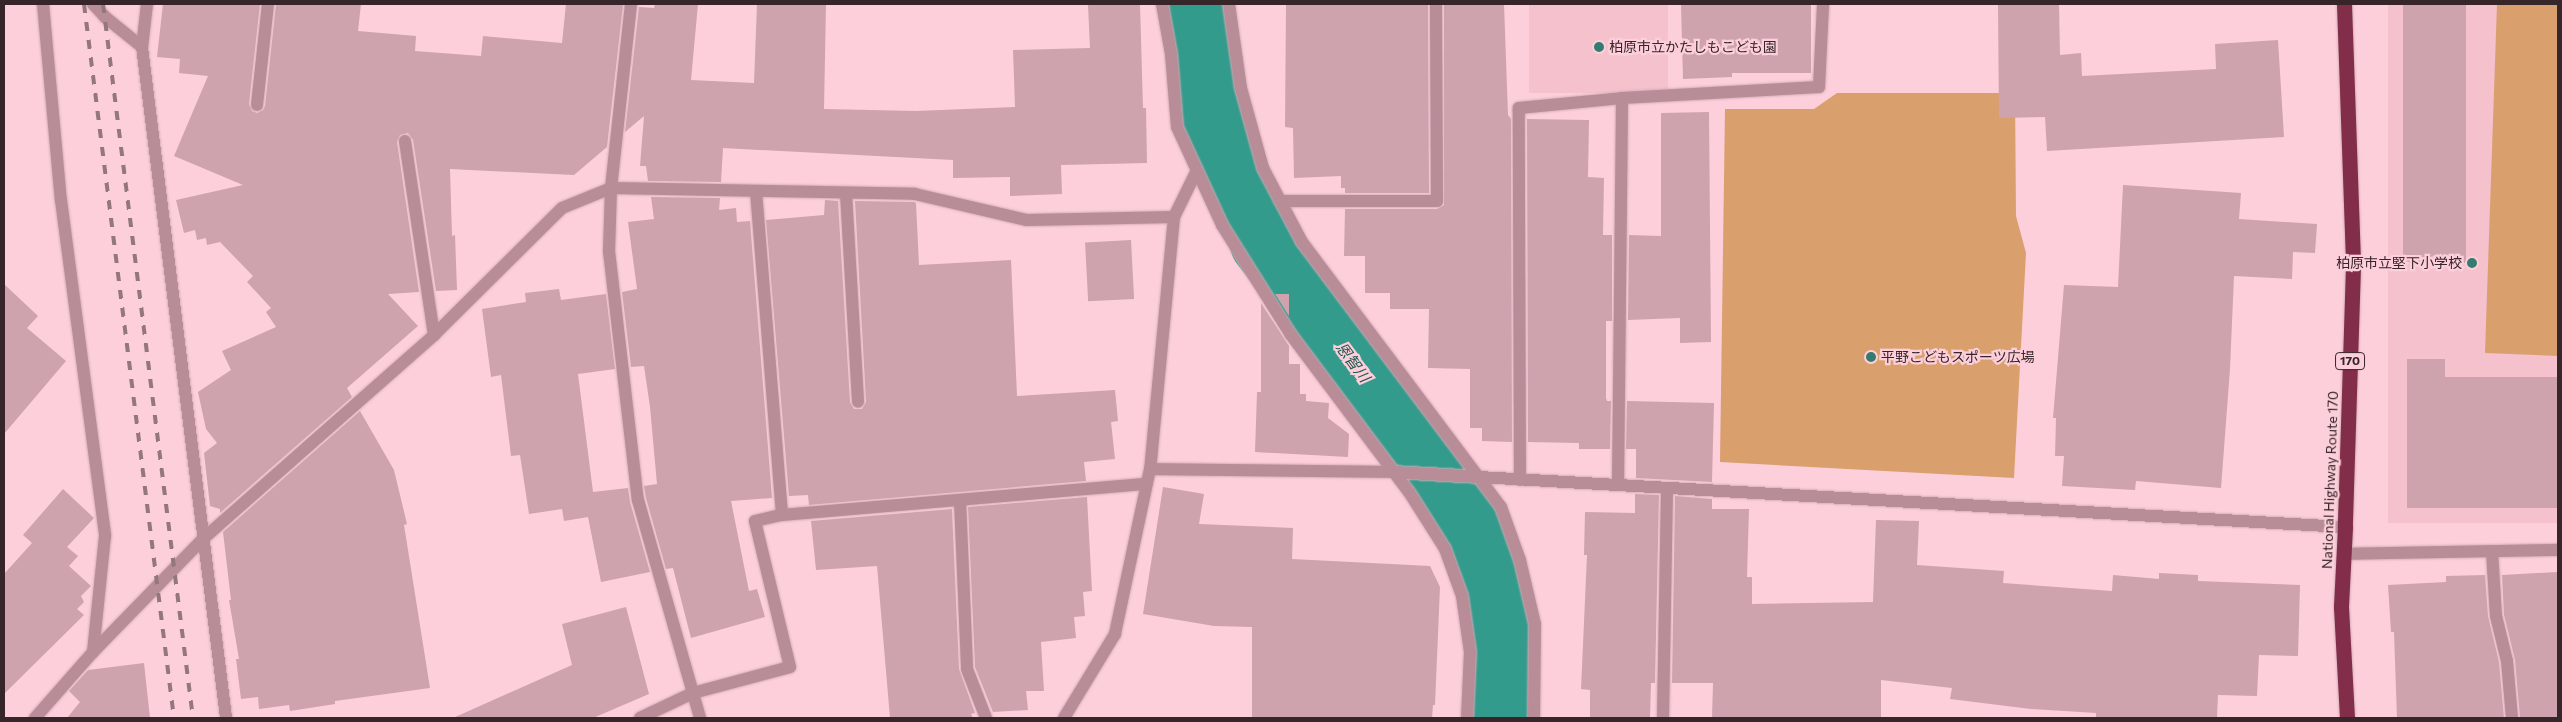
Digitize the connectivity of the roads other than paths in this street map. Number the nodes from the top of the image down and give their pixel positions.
1 (42, 4) edge
2 (93, 4) edge
3 (147, 4) edge
4 (268, 4) edge
5 (631, 4) edge
6 (1162, 4) edge
7 (1229, 4) edge
8 (1436, 4) edge
9 (1823, 4) edge
10 (2344, 4) edge
11 (142, 47) junction
12 (1622, 98) junction
13 (257, 105) dead end
14 (405, 141) dead end
15 (1196, 170) junction
16 (611, 188) junction
17 (756, 191) junction
18 (846, 193) junction
19 (1280, 201) junction
20 (1174, 217) junction
21 (434, 335) junction
22 (858, 402) dead end
23 (1150, 468) junction
24 (1393, 472) junction
25 (1478, 477) junction
26 (1520, 480) junction
27 (1147, 484) junction
28 (1618, 485) junction
29 (1667, 488) junction
30 (960, 500) junction
31 (782, 515) junction
32 (2345, 527) junction
33 (204, 538) junction
34 (2558, 550) edge
35 (2492, 551) junction
36 (2343, 554) junction
37 (93, 652) junction
38 (693, 693) junction
39 (35, 718) edge
40 (226, 718) edge
41 (640, 718) edge
42 (700, 718) edge
43 (986, 718) edge
44 (1064, 718) edge
45 (1466, 718) edge
46 (1534, 718) edge
47 (1663, 718) edge
48 (2347, 718) edge
49 (2512, 718) edge

1 - 37 street
2 - 11 street
3 - 11 street
4 - 13 street
5 - 16 street
6 - 15 street
7 - 19 street
8 - 19 street
9 - 12 street
10 - 32 highway, National Highway Route 170 / 170
11 - 33 street
12 - 26 street
12 - 28 street
14 - 21 street
15 - 20 street
15 - 24 street
16 - 17 street
16 - 21 street
16 - 38 street
17 - 18 street
17 - 31 street
18 - 20 street
18 - 22 street
19 - 25 street
20 - 23 street
21 - 33 street
23 - 24 street
23 - 27 street
24 - 25 street
24 - 45 street
25 - 26 street
25 - 46 street
26 - 28 street
27 - 30 street
27 - 44 street
28 - 29 street
29 - 32 street
29 - 47 street
30 - 31 street
30 - 43 street
31 - 38 street
32 - 36 highway, National Highway Route 170 / 170
33 - 37 street
33 - 40 street
34 - 35 street
35 - 36 street
35 - 49 street
36 - 48 highway, National Highway Route 170 / 170
37 - 39 street
38 - 41 street
38 - 42 street

